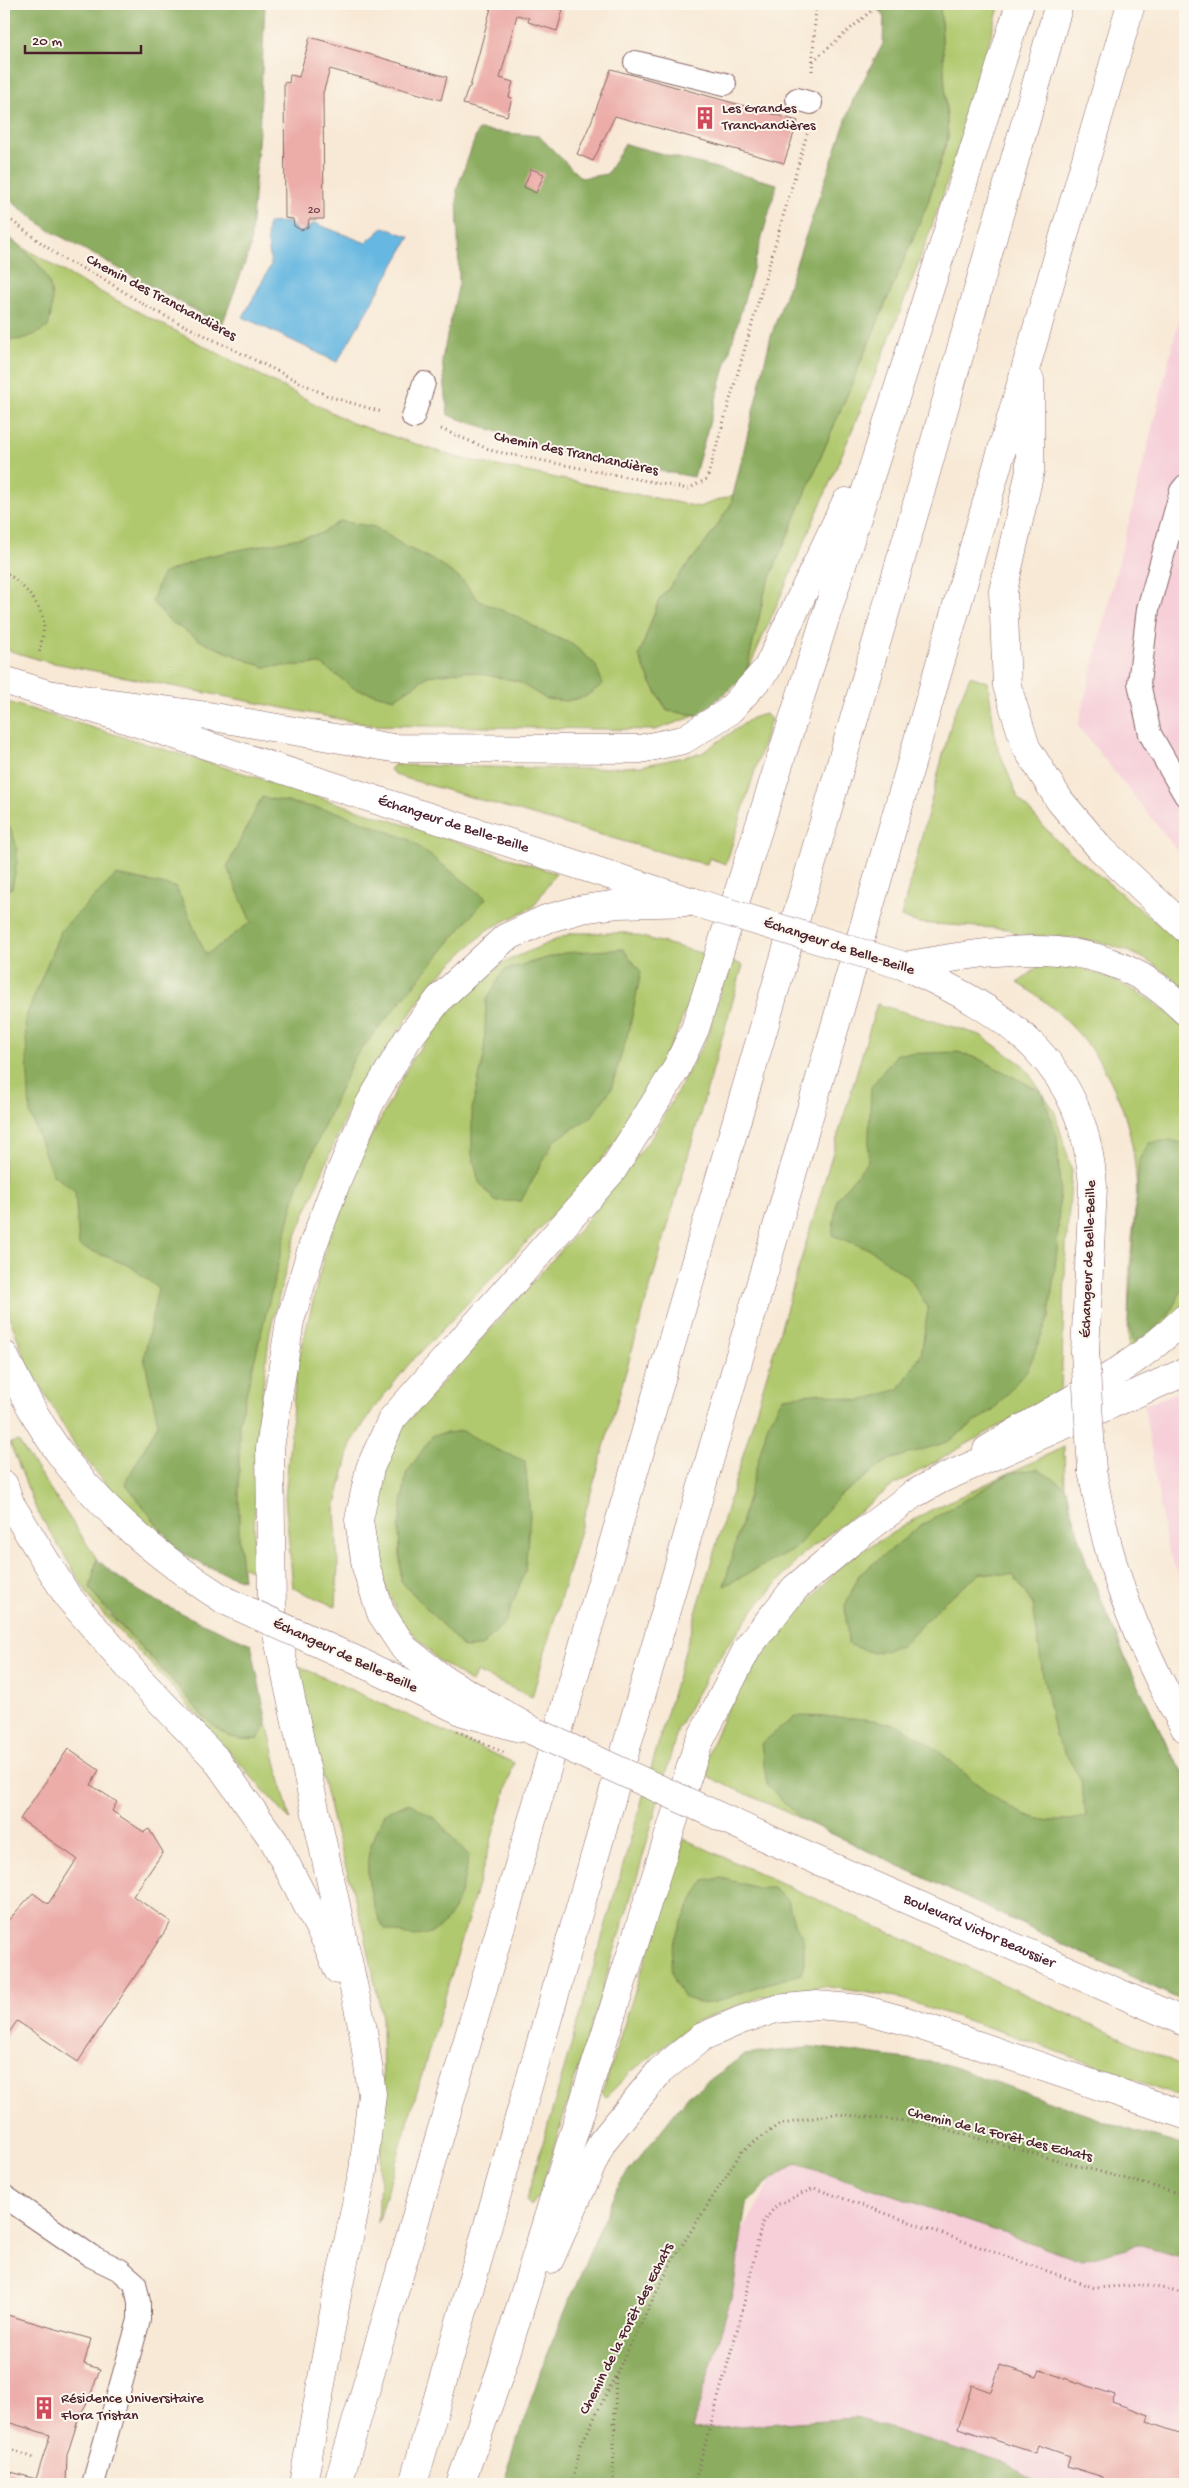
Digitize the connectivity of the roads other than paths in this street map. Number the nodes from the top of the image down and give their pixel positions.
1 (1020, 4) edge
2 (1059, 4) edge
3 (1131, 4) edge
4 (635, 62) dead end
5 (725, 84) dead end
6 (1030, 348) junction
7 (424, 383) dead end
8 (892, 403) junction
9 (412, 417) road end
10 (1185, 486) edge
11 (4, 680) edge
12 (48, 694) junction
13 (1185, 795) edge
14 (694, 902) junction
15 (1185, 928) edge
16 (904, 966) junction
17 (1185, 1011) edge
18 (1185, 1318) edge
19 (4, 1355) edge
20 (1185, 1372) edge
21 (942, 1479) junction
22 (4, 1486) edge
23 (466, 1704) junction
24 (1185, 1728) edge
25 (1185, 2022) edge
26 (363, 2030) junction
27 (1185, 2115) edge
28 (4, 2196) edge
29 (501, 2370) junction
30 (93, 2484) edge
31 (303, 2484) edge
32 (338, 2484) edge
33 (413, 2484) edge
34 (460, 2484) edge

1 - 8 main road
2 - 32 main road
3 - 6 main road
4 - 5 lane
6 - 15 main road
6 - 33 main road
7 - 9 lane
8 - 12 main road
8 - 23 main road
10 - 13 lane
11 - 12 main road, Échangeur de Belle-Beille
12 - 14 main road, Échangeur de Belle-Beille
14 - 16 main road, Échangeur de Belle-Beille, bridge
14 - 26 main road
16 - 17 main road
16 - 24 main road, Échangeur de Belle-Beille, bridge
18 - 21 main road
19 - 23 main road, Échangeur de Belle-Beille, bridge
20 - 21 main road
21 - 29 main road
22 - 26 main road
23 - 25 main road, Boulevard Victor Beaussier, bridge
26 - 31 main road
27 - 29 main road
28 - 30 lane
29 - 34 main road

